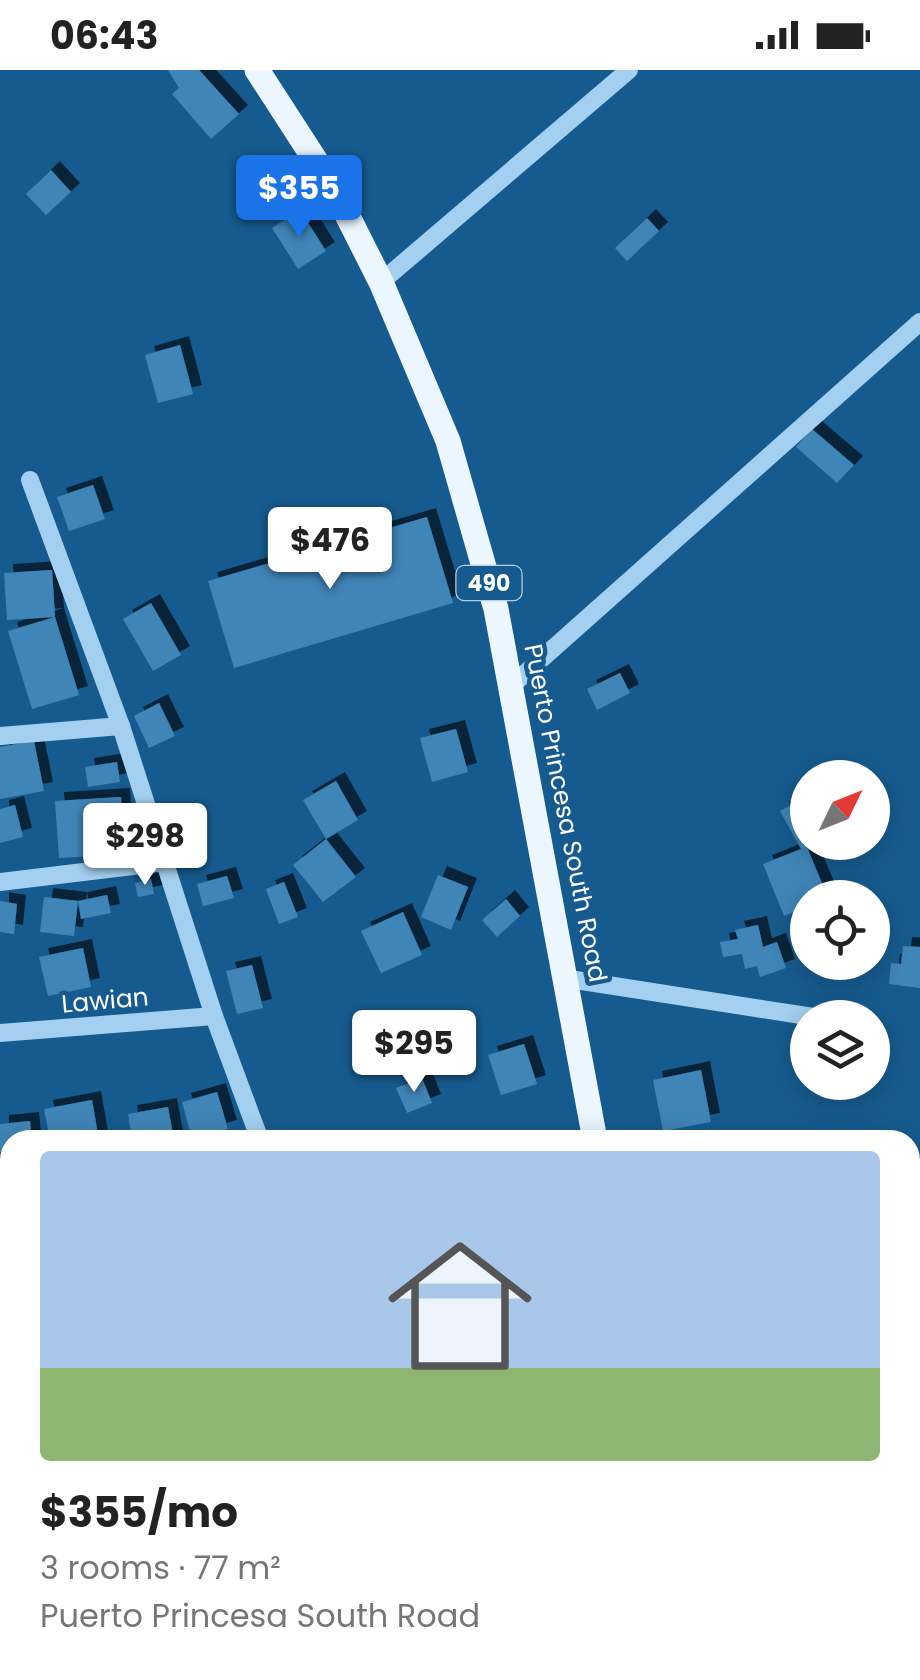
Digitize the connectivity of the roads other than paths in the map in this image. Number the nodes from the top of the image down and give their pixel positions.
1 (257, 70) edge
2 (630, 70) edge
3 (381, 282) junction
4 (920, 322) edge
5 (30, 480) dead end
6 (510, 686) junction
7 (120, 726) junction
8 (0, 736) edge
9 (166, 862) junction
10 (0, 882) edge
11 (569, 979) junction
12 (790, 1013) edge
13 (214, 1016) junction
14 (0, 1033) edge
15 (256, 1130) edge
16 (594, 1130) edge

1 - 3 main road, Puerto Princesa South Road / 490
2 - 3 street
3 - 6 main road, Puerto Princesa South Road / 490
4 - 6 street
5 - 7 street
6 - 11 main road, Puerto Princesa South Road / 490
7 - 8 street
7 - 9 street
9 - 10 street
9 - 13 street
11 - 12 street
11 - 16 main road, Puerto Princesa South Road / 490
13 - 14 street, Lawian
13 - 15 street

